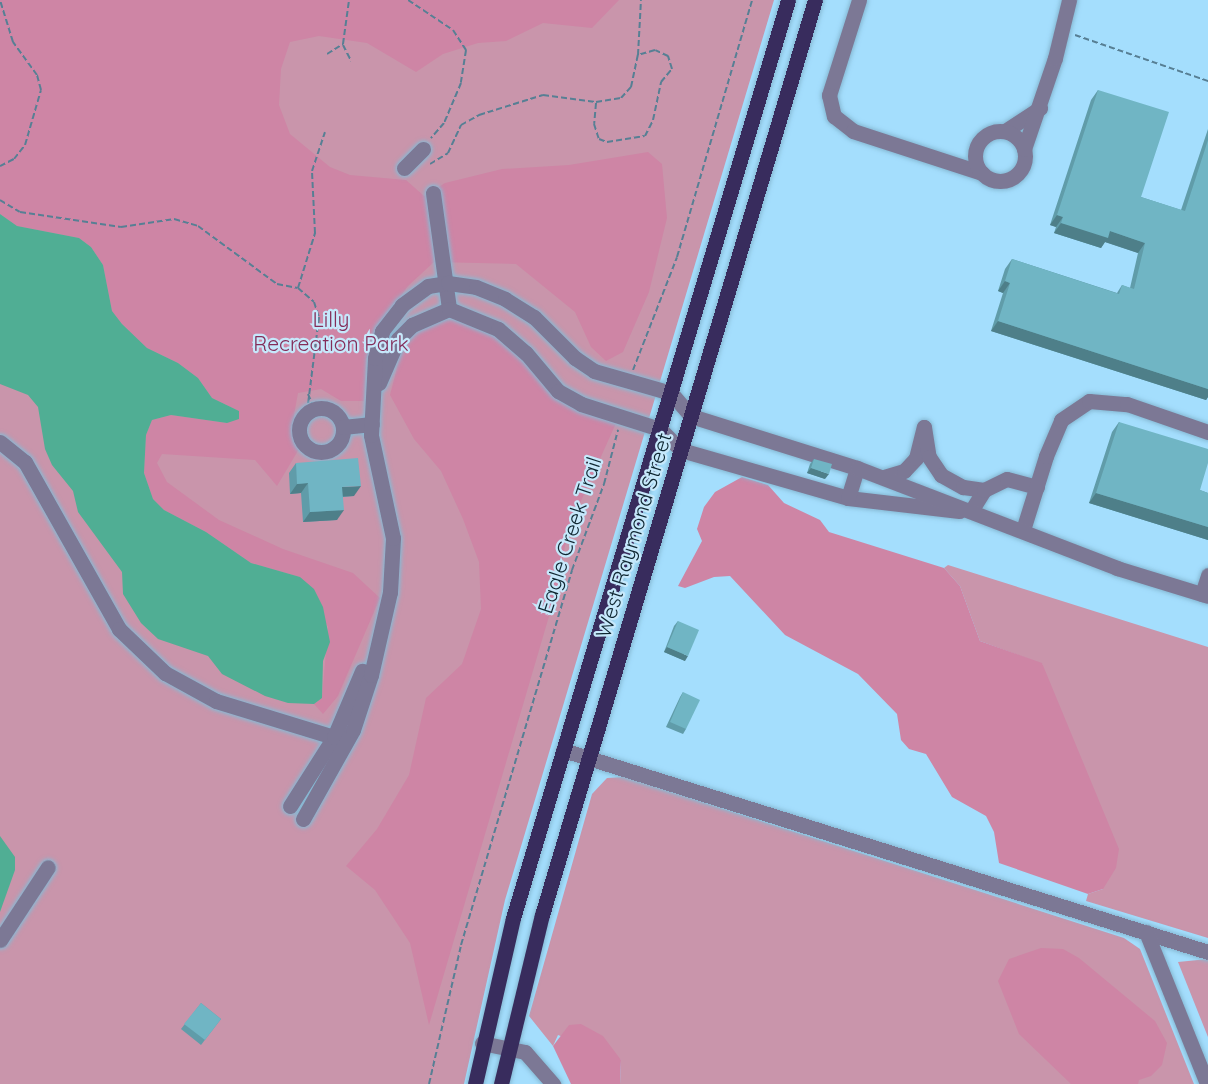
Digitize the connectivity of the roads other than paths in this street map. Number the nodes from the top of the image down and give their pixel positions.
1 (788, 0) edge
2 (815, 0) edge
3 (859, 0) edge
4 (1069, 0) edge
5 (773, 49) junction
6 (798, 55) junction
7 (1040, 108) junction
8 (1005, 131) junction
9 (423, 149) road end
10 (1024, 149) junction
11 (975, 154) junction
12 (949, 162) junction
13 (404, 168) dead end
14 (982, 173) junction
15 (433, 193) dead end
16 (448, 283) junction
17 (448, 309) junction
18 (671, 393) junction
19 (375, 397) junction
20 (691, 416) junction
21 (372, 424) junction
22 (344, 427) junction
23 (660, 429) junction
24 (1208, 432) edge
25 (0, 442) edge
26 (681, 450) junction
27 (857, 468) junction
28 (884, 477) junction
29 (1037, 487) junction
30 (984, 490) junction
31 (848, 498) junction
32 (971, 511) junction
33 (1023, 530) junction
34 (1208, 575) edge
35 (390, 592) junction
36 (1205, 595) edge
37 (334, 737) junction
38 (563, 750) junction
39 (589, 759) junction
40 (290, 807) dead end
41 (303, 819) dead end
42 (48, 867) dead end
43 (1146, 932) junction
44 (0, 940) edge
45 (1208, 952) edge
46 (482, 1043) junction
47 (508, 1048) junction
48 (475, 1084) edge
49 (501, 1084) edge
50 (553, 1084) edge
51 (1208, 1084) edge

1 - 5 main road, West Raymond Street
2 - 6 main road, West Raymond Street
3 - 12 street
4 - 7 street
5 - 6 main road
5 - 18 main road, West Raymond Street
6 - 20 main road, West Raymond Street
7 - 8 street
7 - 10 street
8 - 10 street
8 - 11 street
9 - 13 street
10 - 14 street
11 - 12 street
11 - 14 street
12 - 14 street
15 - 16 street
16 - 17 street
16 - 18 street
16 - 19 street
17 - 19 street
17 - 23 street
18 - 20 street
18 - 23 main road, West Raymond Street
19 - 21 street
20 - 26 main road, West Raymond Street
20 - 27 street
21 - 22 street
21 - 35 street
22 - 22 street
23 - 26 street
23 - 38 main road, West Raymond Street
24 - 29 street
25 - 37 street
26 - 31 street
26 - 39 main road, West Raymond Street
27 - 28 street
27 - 31 street
28 - 30 street
28 - 32 street
29 - 30 street
29 - 33 street
30 - 32 street
31 - 32 street
32 - 33 street
33 - 36 street
34 - 36 street
35 - 37 street
35 - 41 street
37 - 40 street
38 - 39 street
38 - 46 main road, West Raymond Street
39 - 43 street
39 - 47 main road, West Raymond Street
42 - 44 street
43 - 45 street
43 - 51 street
46 - 47 street
46 - 48 main road, West Raymond Street
47 - 49 main road, West Raymond Street
47 - 50 street

